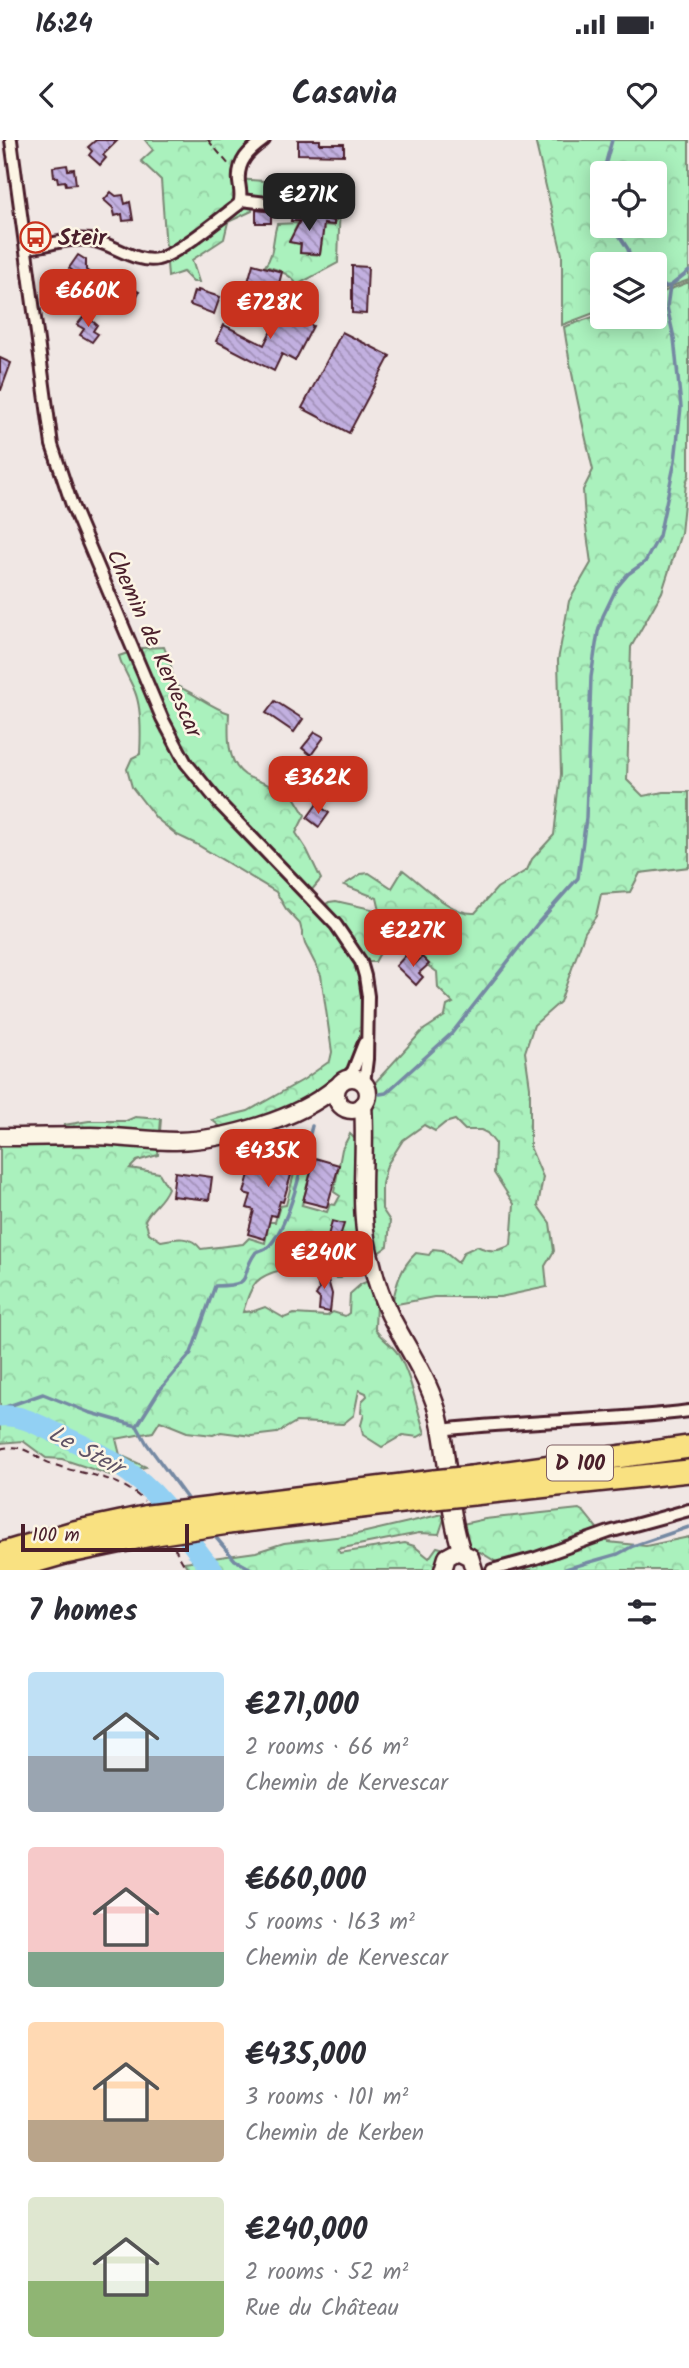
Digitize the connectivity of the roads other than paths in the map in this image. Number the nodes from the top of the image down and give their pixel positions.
1 (12, 140) edge
2 (264, 140) edge
3 (241, 200) junction
4 (334, 213) dead end
5 (26, 248) junction
6 (366, 1037) junction
7 (364, 1083) joint
8 (347, 1097) junction
9 (0, 1137) edge
10 (689, 1411) edge
11 (441, 1430) junction
12 (689, 1447) edge
13 (689, 1471) edge
14 (472, 1485) junction
15 (434, 1490) junction
16 (689, 1510) edge
17 (225, 1515) junction
18 (156, 1524) junction
19 (0, 1554) edge
20 (460, 1562) edge
21 (495, 1569) edge
22 (6, 1570) edge

1 - 5 street, Chemin de Kervescar
2 - 3 street
3 - 4 street
3 - 5 street
5 - 6 street, Chemin de Kervescar
6 - 7 street, Chemin de Kervescar
6 - 8 street, Chemin de Kervescar
7 - 8 street
8 - 9 street
8 - 11 street
10 - 11 street
11 - 20 street
12 - 14 highway, D 100
13 - 14 highway, D 100
14 - 15 highway, D 100, bridge
15 - 17 highway, D 100
15 - 17 highway, D 100
16 - 21 street
17 - 18 highway, D 100, bridge
18 - 19 highway, D 100
18 - 22 highway, D 100
20 - 21 street

